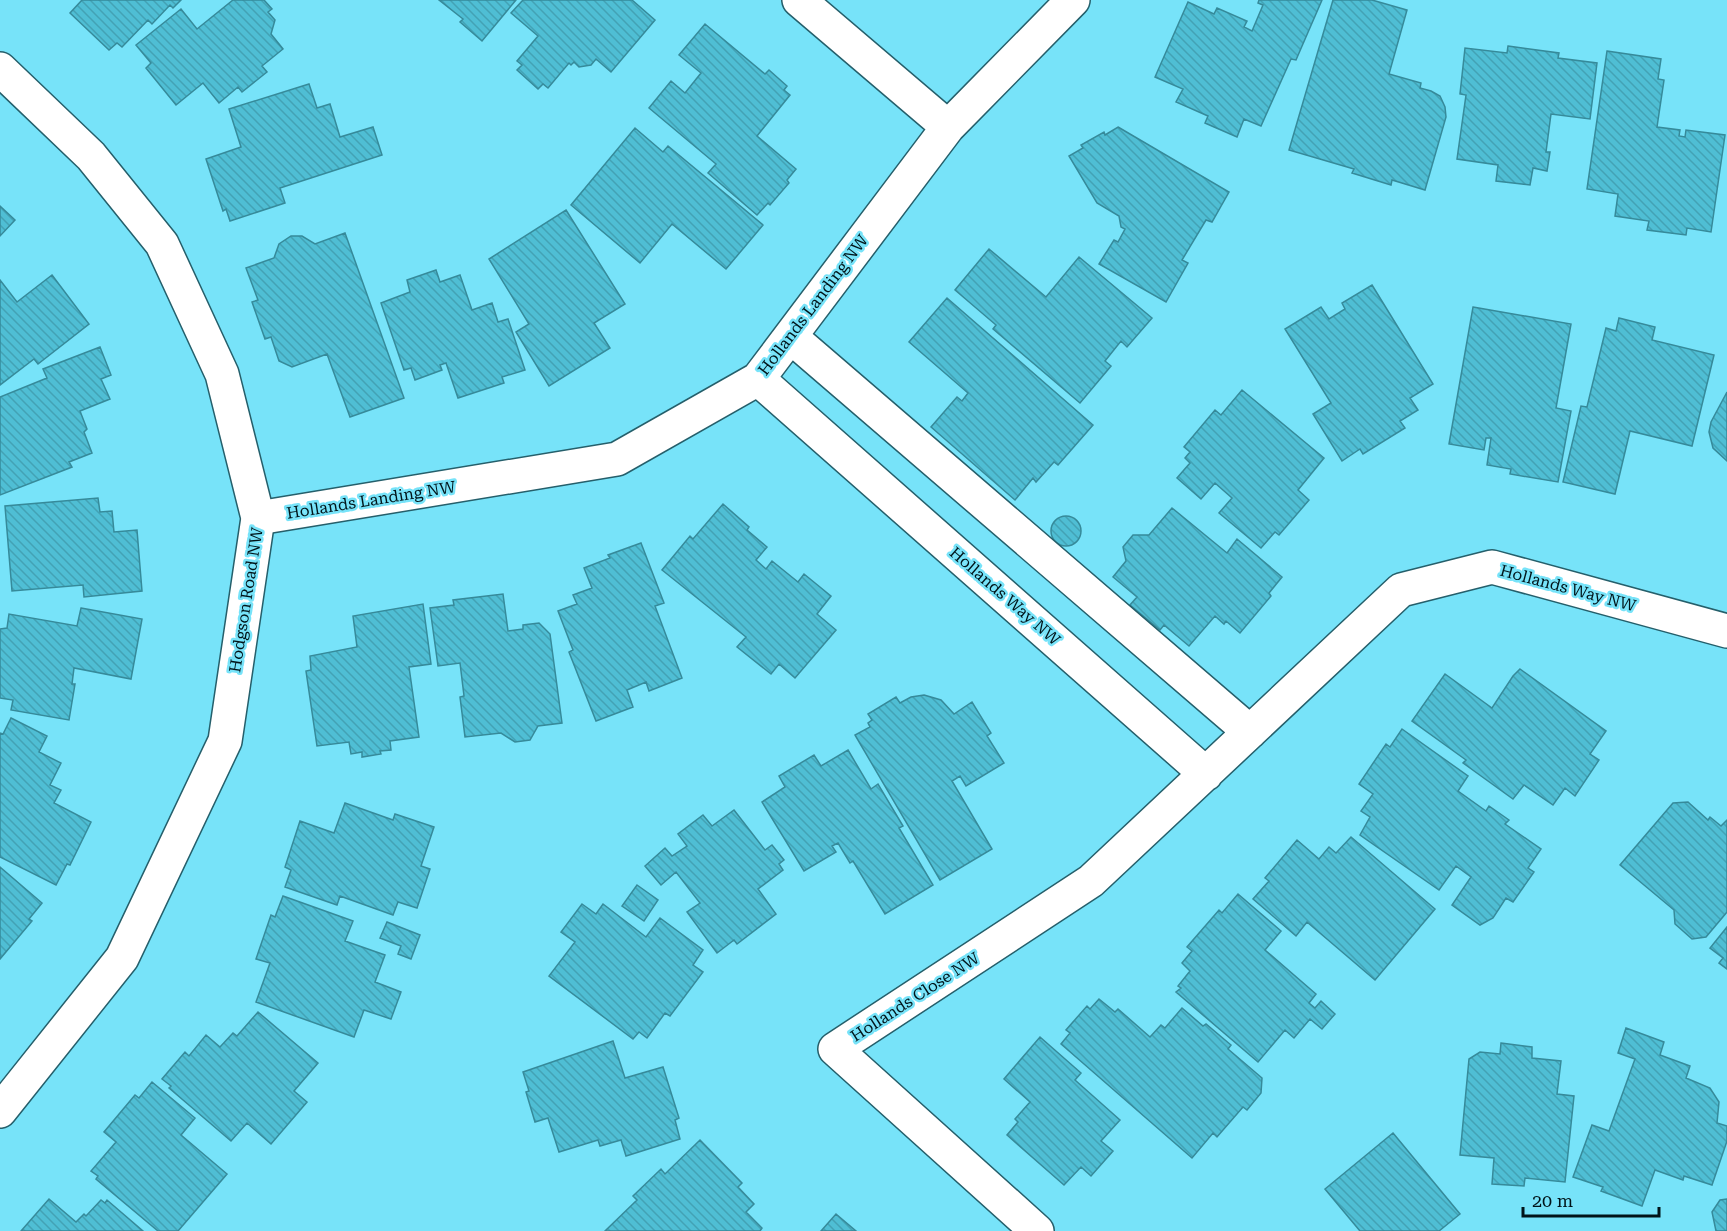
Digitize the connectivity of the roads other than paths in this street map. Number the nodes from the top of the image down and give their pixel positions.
1 (799, 0) edge
2 (1073, 0) edge
3 (0, 69) edge
4 (948, 127) junction
5 (790, 337) junction
6 (758, 379) junction
7 (258, 518) junction
8 (1727, 631) edge
9 (1250, 732) junction
10 (1206, 774) junction
11 (0, 1111) edge
12 (1037, 1231) edge

1 - 4 street
2 - 4 street, Hollands Landing NW
3 - 7 street, Hodgson Road NW
4 - 5 street, Hollands Landing NW
5 - 6 street, Hollands Landing NW
5 - 9 street
6 - 7 street, Hollands Landing NW
6 - 10 street, Hollands Way NW
7 - 11 street, Hodgson Road NW
8 - 9 street, Hollands Way NW
9 - 10 street, Hollands Way NW
10 - 12 street, Hollands Close NW

